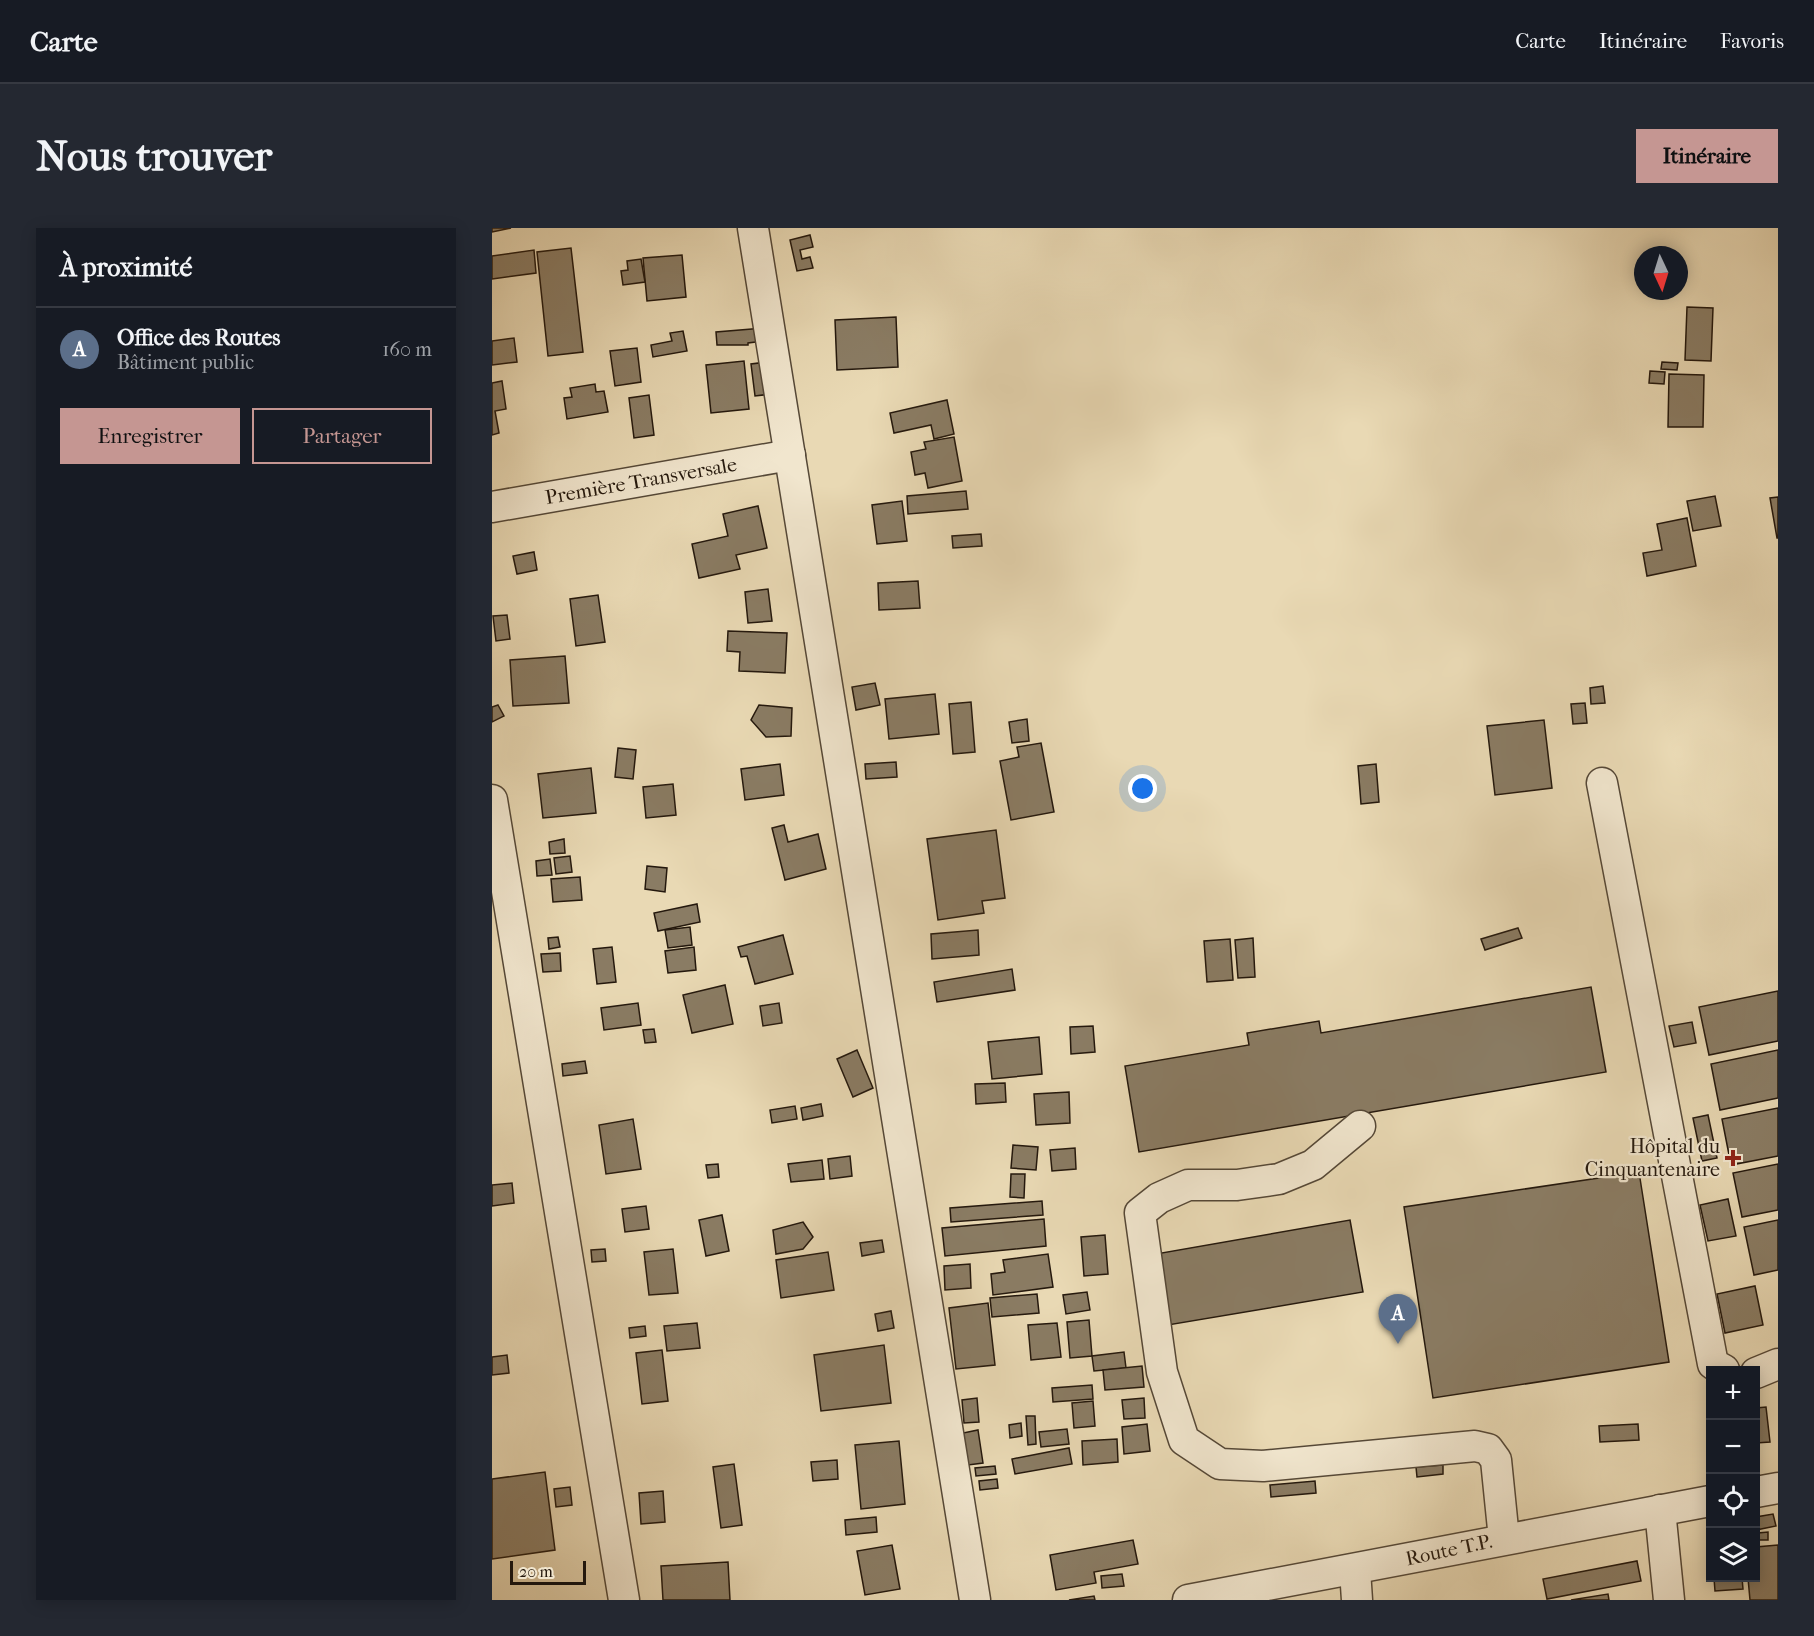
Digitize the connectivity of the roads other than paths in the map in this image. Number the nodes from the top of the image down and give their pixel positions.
1 (753, 228) edge
2 (790, 455) junction
3 (492, 507) edge
4 (1602, 783) dead end
5 (492, 800) edge
6 (1360, 1126) dead end
7 (1778, 1364) edge
8 (1716, 1366) edge
9 (1760, 1371) edge
10 (1778, 1488) edge
11 (1760, 1491) edge
12 (1706, 1502) edge
13 (1660, 1510) junction
14 (1504, 1539) junction
15 (1355, 1570) junction
16 (624, 1600) edge
17 (975, 1600) edge
18 (1188, 1600) edge
19 (1357, 1600) edge
20 (1669, 1600) edge

1 - 2 street
2 - 3 street, Première Transversale
2 - 17 street
4 - 8 street
5 - 16 street
6 - 14 street
7 - 9 street
10 - 11 street
12 - 13 street, Route T.P.
13 - 14 street, Route T.P.
13 - 20 street
14 - 15 street, Route T.P.
15 - 18 street, Route T.P.
15 - 19 street

